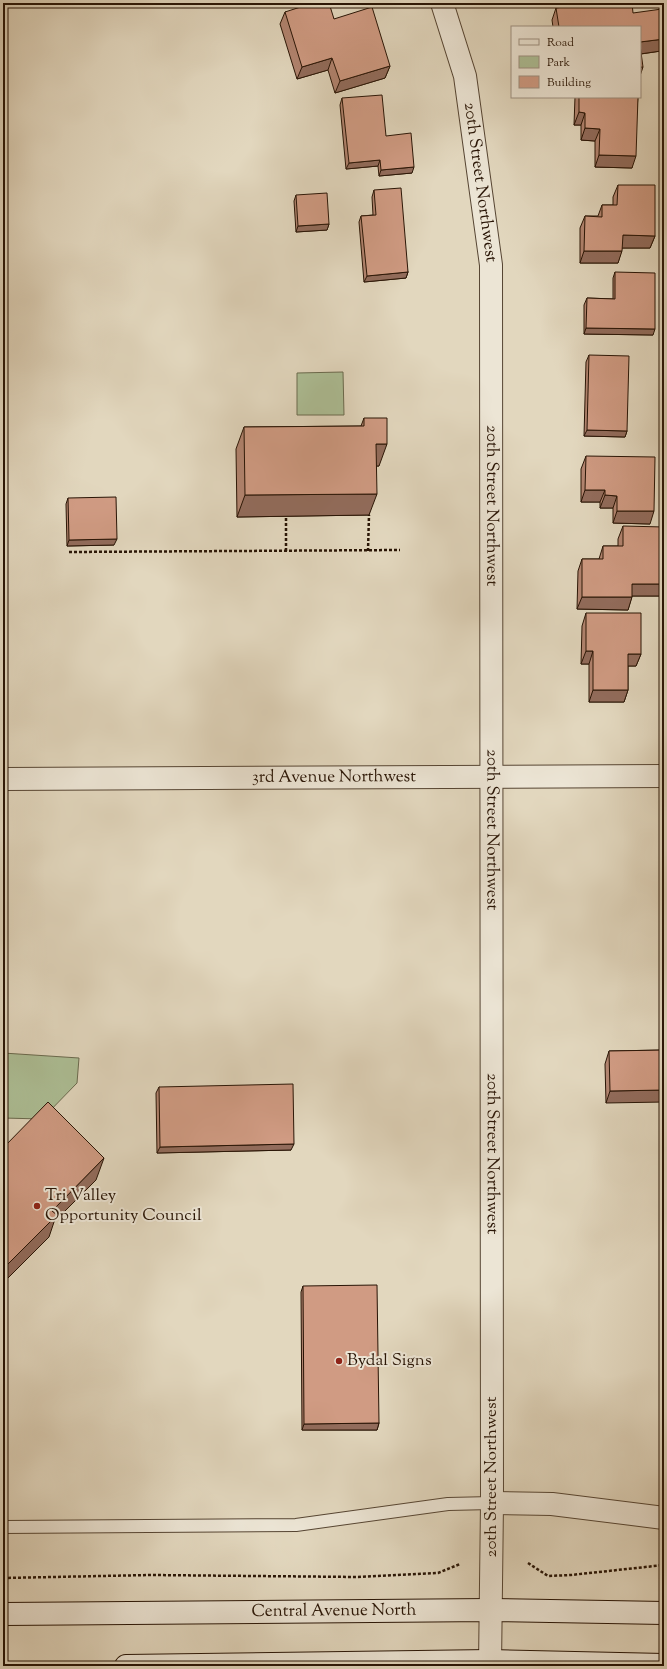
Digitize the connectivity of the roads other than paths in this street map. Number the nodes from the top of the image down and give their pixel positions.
1 (442, 3) edge
2 (492, 776) junction
3 (664, 776) edge
4 (3, 779) edge
5 (492, 1502) junction
6 (664, 1518) edge
7 (3, 1527) edge
8 (490, 1610) junction
9 (664, 1613) edge
10 (3, 1614) edge
11 (490, 1664) edge
12 (664, 1665) edge
13 (126, 1666) edge

1 - 2 street, 20th Street Northwest
2 - 3 street, 3rd Avenue Northwest
2 - 4 street, 3rd Avenue Northwest
2 - 5 street, 20th Street Northwest
5 - 6 street
5 - 7 lane
5 - 8 street, 20th Street Northwest
8 - 9 street, Central Avenue North
8 - 10 street, Central Avenue North
8 - 11 street, 20th Street Northwest
11 - 12 street
11 - 13 street

